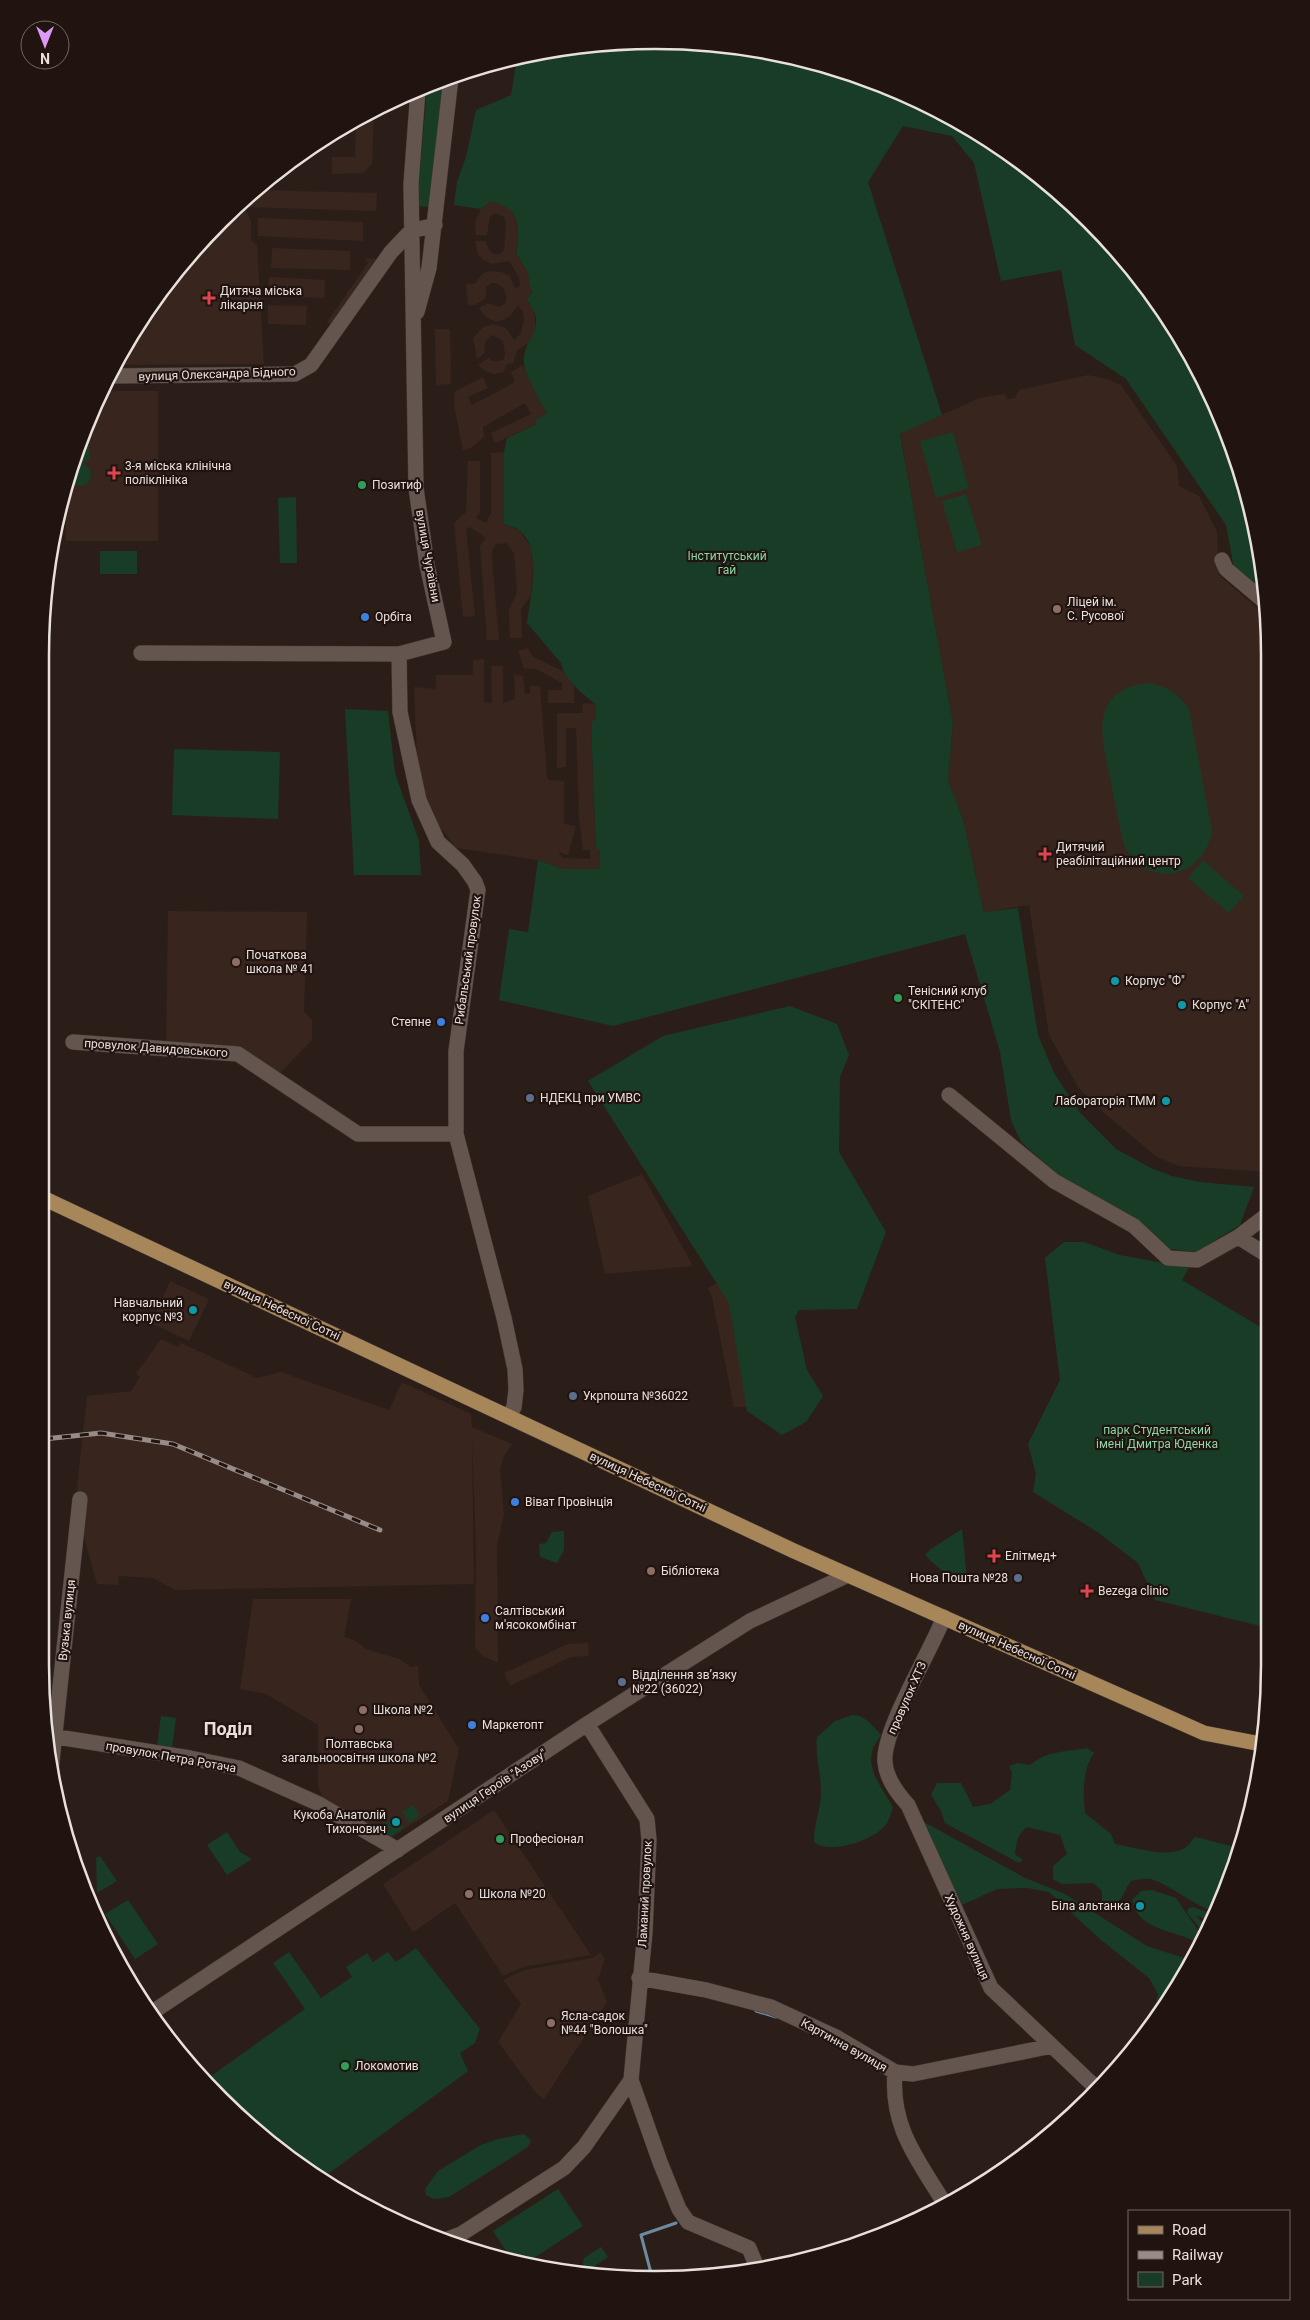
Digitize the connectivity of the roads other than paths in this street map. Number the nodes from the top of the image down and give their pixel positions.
1 (450, 85) edge
2 (417, 97) edge
3 (435, 225) junction
4 (411, 231) junction
5 (412, 333) junction
6 (117, 376) edge
7 (1222, 560) dead end
8 (1258, 596) edge
9 (141, 653) dead end
10 (399, 654) junction
11 (73, 1042) dead end
12 (949, 1095) dead end
13 (456, 1134) junction
14 (49, 1201) edge
15 (1261, 1220) edge
16 (1238, 1237) junction
17 (1261, 1251) edge
18 (510, 1416) junction
19 (80, 1499) dead end
20 (848, 1575) junction
21 (944, 1617) junction
22 (52, 1722) edge
23 (587, 1724) junction
24 (53, 1737) edge
25 (1256, 1743) edge
26 (908, 1805) joint
27 (398, 1850) junction
28 (639, 1978) junction
29 (156, 2009) edge
30 (1052, 2046) junction
31 (895, 2072) junction
32 (631, 2080) junction
33 (1093, 2084) edge
34 (941, 2199) edge
35 (454, 2237) edge
36 (755, 2263) edge

1 - 3 street, вулиця Чураївни
2 - 4 street, вулиця Чураївни
3 - 4 street
3 - 5 street, вулиця Чураївни
4 - 5 street, вулиця Чураївни
4 - 6 street, вулиця Олександра Бідного
5 - 10 street, вулиця Чураївни
7 - 8 street
9 - 10 street
10 - 13 street, Рибальський провулок
11 - 13 street, провулок Давидовського
12 - 16 street
13 - 18 street, Рибальський провулок
14 - 18 main road, вулиця Небесної Сотні
15 - 16 street
16 - 17 street
18 - 20 main road, вулиця Небесної Сотні
19 - 22 street, Вузька вулиця
20 - 21 main road, вулиця Небесної Сотні
20 - 23 street, вулиця Героїв "Азову"
21 - 25 main road, вулиця Небесної Сотні
21 - 26 street, провулок ХТЗ
23 - 27 street, вулиця Героїв "Азову"
23 - 28 street, Ламаний провулок
24 - 27 street, провулок Петра Ротача
26 - 30 street, Художня вулиця
27 - 29 street, вулиця Героїв "Азову"
28 - 31 street, Картинна вулиця
28 - 32 street, Ламаний провулок
30 - 31 street, Картинна вулиця
30 - 33 street, Художня вулиця
31 - 34 street
32 - 35 street
32 - 36 street, Ламаний провулок

